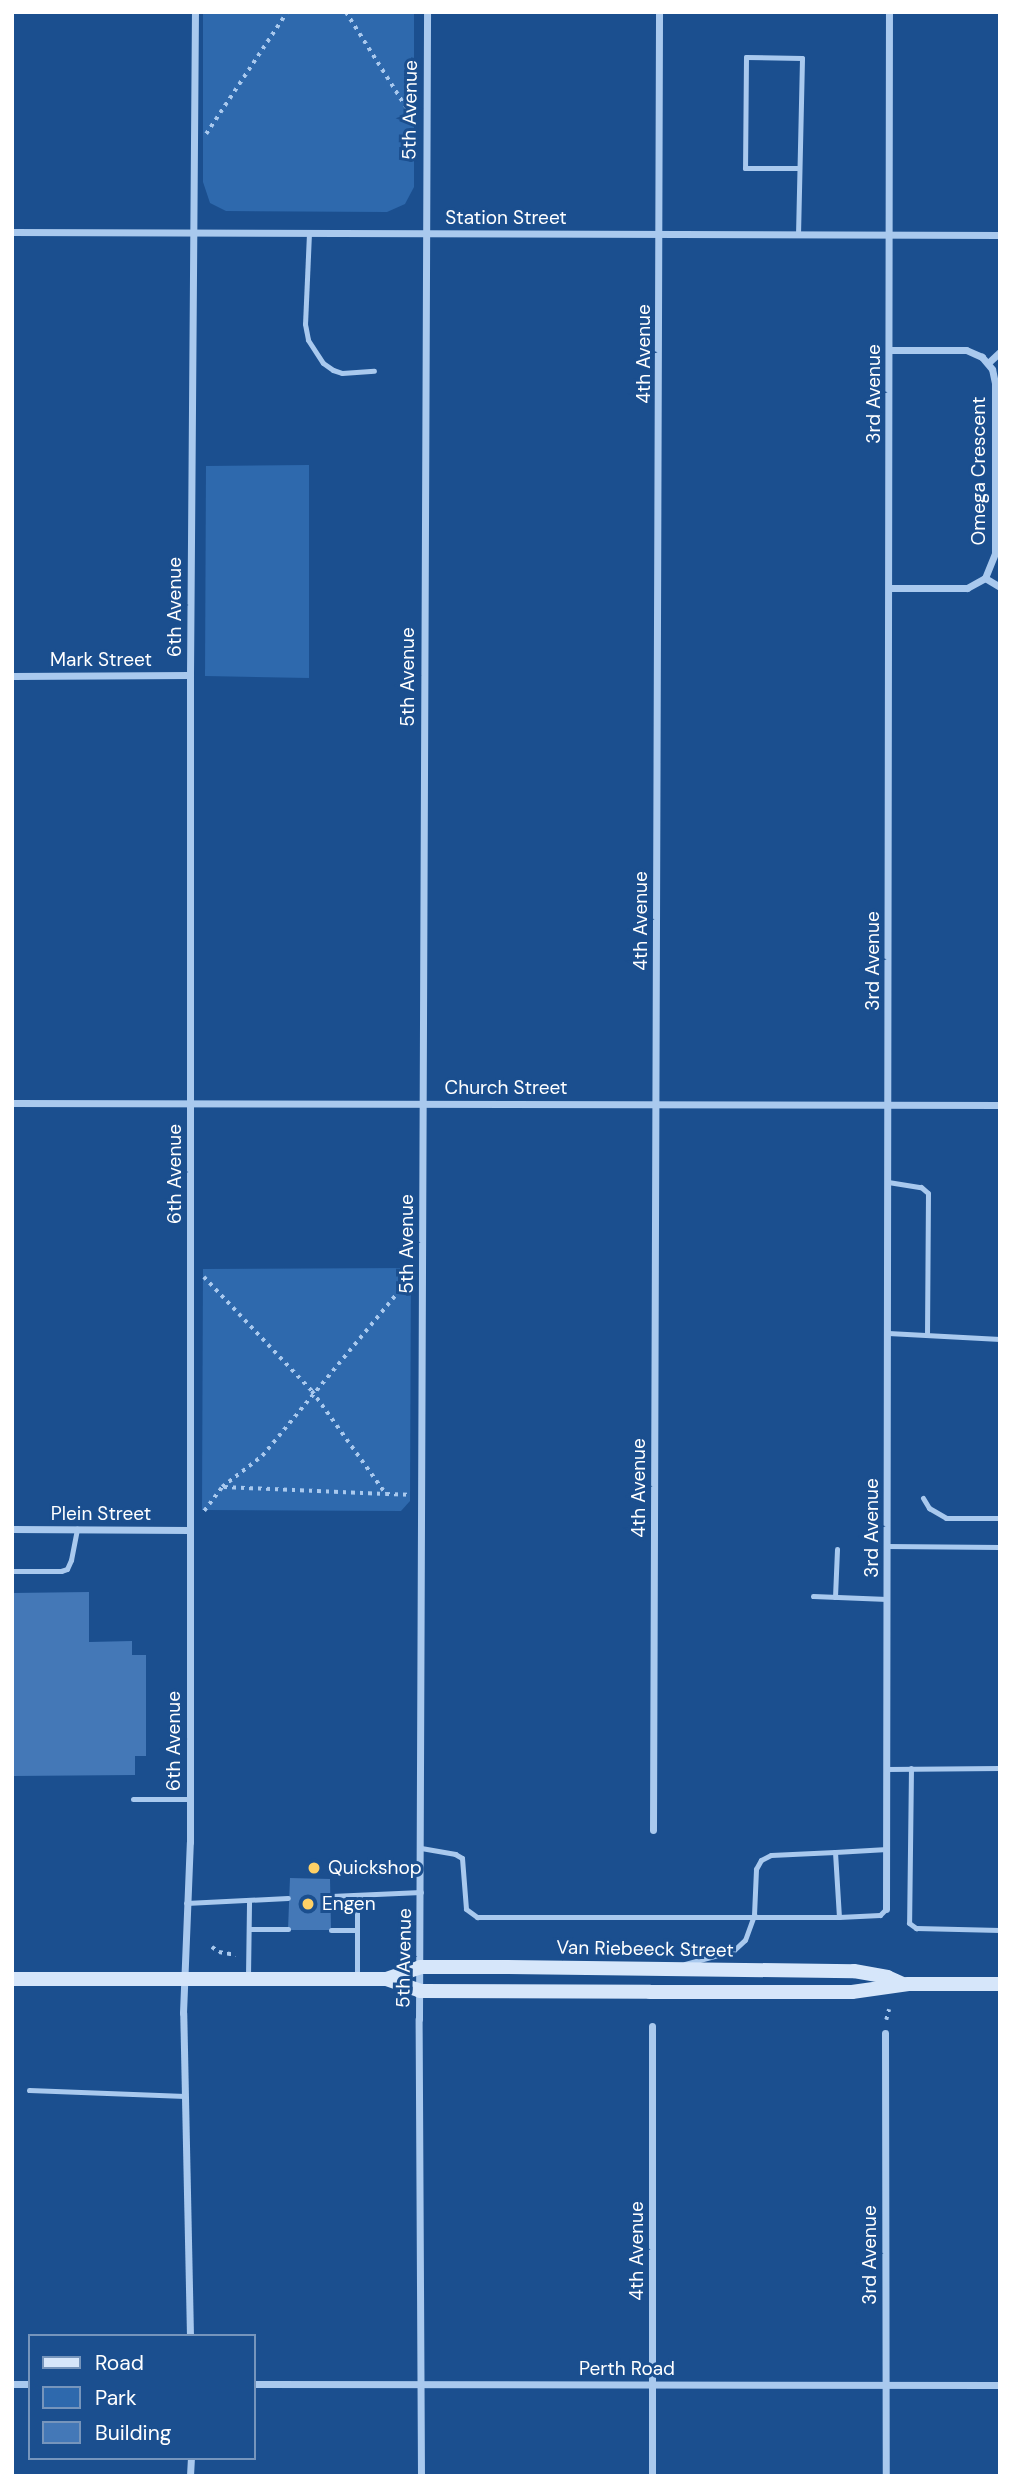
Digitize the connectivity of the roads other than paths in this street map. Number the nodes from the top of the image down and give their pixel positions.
1 (195, 12) edge
2 (427, 12) edge
3 (659, 12) edge
4 (889, 12) edge
5 (799, 168) junction
6 (12, 232) edge
7 (194, 232) junction
8 (309, 233) junction
9 (425, 233) junction
10 (660, 234) junction
11 (799, 235) junction
12 (890, 235) junction
13 (1000, 235) edge
14 (890, 350) junction
15 (1000, 352) edge
16 (988, 363) junction
17 (374, 371) dead end
18 (985, 578) junction
19 (1000, 587) edge
20 (889, 588) junction
21 (190, 674) junction
22 (12, 676) edge
23 (12, 1103) edge
24 (191, 1104) junction
25 (424, 1104) junction
26 (656, 1104) junction
27 (889, 1105) junction
28 (1000, 1105) edge
29 (888, 1182) junction
30 (888, 1332) junction
31 (927, 1335) junction
32 (1000, 1339) edge
33 (923, 1498) dead end
34 (1000, 1518) edge
35 (12, 1529) edge
36 (76, 1529) junction
37 (190, 1530) junction
38 (887, 1546) junction
39 (1000, 1547) edge
40 (837, 1549) dead end
41 (12, 1571) edge
42 (813, 1596) dead end
43 (835, 1597) junction
44 (887, 1599) junction
45 (1000, 1768) edge
46 (887, 1769) junction
47 (911, 1769) junction
48 (133, 1799) dead end
49 (190, 1799) junction
50 (653, 1830) dead end
51 (421, 1848) junction
52 (887, 1849) junction
53 (835, 1852) junction
54 (421, 1892) junction
55 (358, 1895) junction
56 (331, 1896) dead end
57 (288, 1898) dead end
58 (249, 1900) junction
59 (186, 1903) junction
60 (886, 1909) joint
61 (754, 1915) junction
62 (839, 1917) junction
63 (249, 1929) junction
64 (288, 1929) dead end
65 (331, 1930) dead end
66 (357, 1930) junction
67 (1000, 1930) edge
68 (420, 1967) junction
69 (668, 1968) junction
70 (12, 1979) edge
71 (248, 1979) junction
72 (357, 1979) junction
73 (386, 1979) junction
74 (183, 1981) junction
75 (903, 1984) junction
76 (1000, 1984) edge
77 (419, 1991) junction
78 (652, 2026) dead end
79 (885, 2033) dead end
80 (29, 2090) dead end
81 (185, 2096) junction
82 (190, 2334) edge
83 (256, 2384) edge
84 (421, 2384) junction
85 (653, 2385) junction
86 (886, 2385) junction
87 (1000, 2385) edge
88 (421, 2476) edge
89 (652, 2476) edge
90 (886, 2476) edge

1 - 7 street, 6th Avenue
2 - 9 street, 5th Avenue
3 - 10 street, 4th Avenue
4 - 12 street, 3rd Avenue
5 - 5 lane
5 - 11 lane
6 - 7 street, Station Street
7 - 8 street, Station Street
7 - 21 street, 6th Avenue
8 - 9 street, Station Street
8 - 17 lane
9 - 10 street, Station Street
9 - 25 street, 5th Avenue
10 - 11 street, Station Street
10 - 26 street, 4th Avenue
11 - 12 street, Station Street
12 - 13 street, Station Street
12 - 14 street, 3rd Avenue
14 - 16 street
14 - 20 street, 3rd Avenue
15 - 16 street
16 - 18 street, Omega Crescent
18 - 19 street
18 - 20 street
20 - 27 street, 3rd Avenue
21 - 22 street, Mark Street
21 - 24 street, 6th Avenue
23 - 24 street, Church Street
24 - 25 street, Church Street
24 - 37 street, 6th Avenue
25 - 26 street, Church Street
25 - 51 street, 5th Avenue
26 - 27 street, Church Street
26 - 50 street, 4th Avenue
27 - 28 street, Church Street
27 - 29 street, 3rd Avenue
29 - 30 street, 3rd Avenue
29 - 31 lane
30 - 31 lane
30 - 38 street, 3rd Avenue
31 - 32 lane
33 - 34 lane
35 - 36 street, Plein Street
36 - 37 street, Plein Street
36 - 41 lane
37 - 49 street, 6th Avenue
38 - 39 lane
38 - 44 street, 3rd Avenue
40 - 43 lane
42 - 43 lane
43 - 44 lane
44 - 46 street, 3rd Avenue
45 - 47 lane
46 - 47 lane
46 - 52 street, 3rd Avenue
47 - 67 lane
48 - 49 lane
49 - 59 street, 6th Avenue
51 - 54 street, 5th Avenue
51 - 61 lane
52 - 53 lane
52 - 60 street, 3rd Avenue
53 - 61 lane
53 - 62 lane
54 - 55 lane
54 - 68 street, 5th Avenue
55 - 56 lane
55 - 66 lane
57 - 58 lane
58 - 59 lane
58 - 63 lane
59 - 74 street, 6th Avenue
60 - 62 lane
61 - 62 lane
61 - 69 lane
63 - 64 lane
63 - 71 lane
65 - 66 lane
66 - 72 lane
68 - 69 main road, Van Riebeeck Street
68 - 73 main road, Van Riebeeck Street
68 - 77 street, 5th Avenue
69 - 75 main road, Van Riebeeck Street
70 - 74 main road, Van Riebeeck Street
71 - 72 main road, Van Riebeeck Street
71 - 74 main road, Van Riebeeck Street
72 - 73 main road, Van Riebeeck Street
73 - 77 main road, Van Riebeeck Street
74 - 81 street, 6th Avenue
75 - 76 main road, Van Riebeeck Street
75 - 77 main road, Van Riebeeck Street
77 - 84 street, 5th Avenue
78 - 85 street, 4th Avenue
79 - 86 street, 3rd Avenue
80 - 81 lane
81 - 82 street, 6th Avenue
83 - 84 street, Perth Road
84 - 85 street, Perth Road
84 - 88 street, 5th Avenue
85 - 86 street, Perth Road
85 - 89 street, 4th Avenue
86 - 87 street, Perth Road
86 - 90 street, 3rd Avenue

